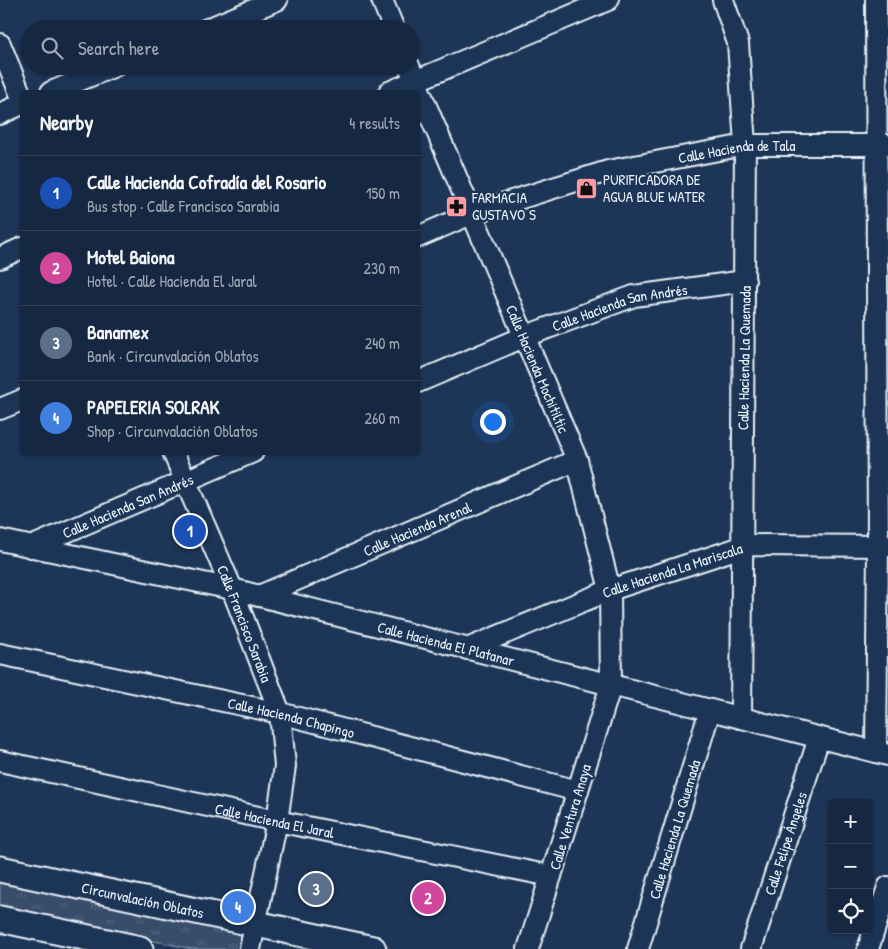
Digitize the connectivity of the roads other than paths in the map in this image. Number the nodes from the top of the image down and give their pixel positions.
1 (277, 0) edge
2 (382, 0) edge
3 (608, 0) edge
4 (723, 0) edge
5 (876, 0) edge
6 (229, 20) edge
7 (390, 20) edge
8 (0, 44) edge
9 (420, 71) edge
10 (93, 75) edge
11 (411, 75) edge
12 (412, 75) edge
13 (57, 90) edge
14 (392, 90) edge
15 (419, 90) edge
16 (420, 92) edge
17 (20, 93) edge
18 (20, 105) edge
19 (0, 114) edge
20 (745, 145) junction
21 (882, 145) edge
22 (473, 214) junction
23 (420, 235) edge
24 (20, 249) edge
25 (0, 258) edge
26 (745, 281) junction
27 (526, 336) junction
28 (420, 381) edge
29 (20, 401) edge
30 (0, 409) edge
31 (174, 455) edge
32 (246, 455) edge
33 (577, 460) junction
34 (185, 481) junction
35 (0, 540) edge
36 (883, 546) edge
37 (31, 547) junction
38 (742, 547) junction
39 (232, 589) junction
40 (610, 590) junction
41 (259, 596) junction
42 (467, 649) junction
43 (0, 654) edge
44 (611, 685) junction
45 (710, 710) junction
46 (280, 713) junction
47 (741, 718) junction
48 (819, 738) junction
49 (882, 754) edge
50 (0, 761) edge
51 (578, 791) junction
52 (277, 821) junction
53 (0, 869) edge
54 (551, 876) junction
55 (888, 887) edge
56 (0, 919) edge
57 (256, 924) junction
58 (140, 949) edge
59 (250, 949) edge
60 (373, 949) edge
61 (528, 949) edge
62 (638, 949) edge
63 (751, 949) edge
64 (868, 949) edge

1 - 6 street
2 - 7 street
3 - 9 street
4 - 20 street, Calle Hacienda La Quemada
5 - 21 street
8 - 17 street
10 - 13 street
11 - 14 street
12 - 15 street, Calle Hacienda Mochitiltic
16 - 22 street, Calle Hacienda Mochitiltic
18 - 19 street
20 - 21 street, Calle Hacienda de Tala
20 - 22 street, Calle Hacienda de Tala
20 - 26 street, Calle Hacienda La Quemada
21 - 36 street
22 - 23 street, Calle Hacienda de Tala
22 - 27 street, Calle Hacienda Mochitiltic
24 - 25 street
26 - 27 street, Calle Hacienda San Andrés
26 - 38 street, Calle Hacienda La Quemada
27 - 28 street, Calle Hacienda San Andrés
27 - 33 street, Calle Hacienda Mochitiltic
29 - 30 street
31 - 34 street, Calle Francisco Sarabia
32 - 34 street, Calle Hacienda San Andrés
33 - 40 street, Calle Hacienda Mochitiltic
33 - 41 street, Calle Hacienda Arenal
34 - 37 street, Calle Hacienda San Andrés
34 - 39 street, Calle Francisco Sarabia
35 - 37 street, Calle Hacienda El Platanar
36 - 38 street, Calle Hacienda La Mariscala
36 - 49 street
37 - 39 street, Calle Hacienda El Platanar
38 - 40 street, Calle Hacienda La Mariscala
38 - 47 street, Calle Hacienda La Quemada
39 - 41 street, Calle Hacienda El Platanar
39 - 46 street, Calle Francisco Sarabia
40 - 42 street, Calle Hacienda La Mariscala
40 - 44 street, Calle Hacienda Mochitiltic
41 - 42 street, Calle Hacienda El Platanar
42 - 44 street, Calle Hacienda El Platanar
43 - 46 street, Calle Hacienda Chapingo
44 - 45 street, Calle Hacienda El Platanar
44 - 51 street, Calle Ventura Anaya
45 - 47 street, Calle Hacienda El Platanar
45 - 62 street, Calle Hacienda La Quemada
46 - 51 street, Calle Hacienda Chapingo
46 - 52 street, Calle Francisco Sarabia
47 - 48 street, Calle Hacienda El Platanar
48 - 49 street, Calle Hacienda El Platanar
48 - 63 street, Calle Felipe Ángeles
50 - 52 street, Calle Hacienda El Jaral
51 - 54 street, Calle Ventura Anaya
52 - 54 street, Calle Hacienda El Jaral
52 - 57 street, Calle Francisco Sarabia
53 - 57 main road, Circunvalación Oblatos
54 - 61 street, Calle Ventura Anaya
55 - 64 street
56 - 58 main road
57 - 59 street, Calle Francisco Sarabia
57 - 60 main road, Circunvalación Oblatos

